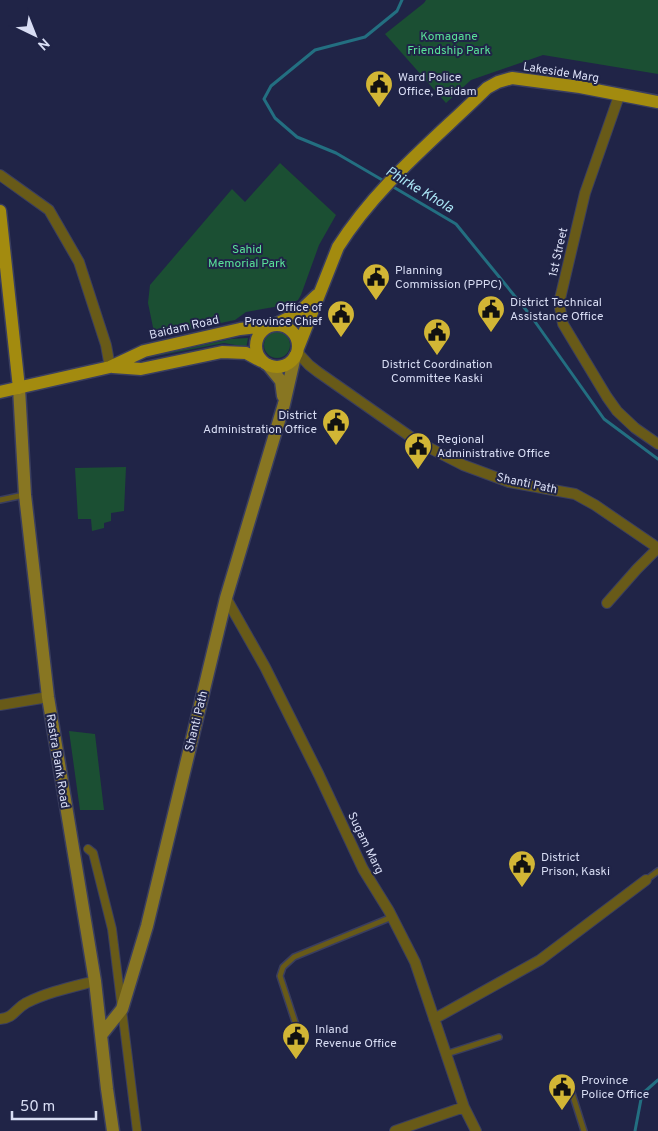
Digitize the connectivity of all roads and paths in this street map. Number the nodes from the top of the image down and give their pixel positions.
1 (619, 96) junction
2 (658, 102) edge
3 (403, 168) joint
4 (0, 175) edge
5 (0, 212) edge
6 (323, 286) junction
7 (271, 326) junction
8 (297, 352) junction
9 (265, 363) junction
10 (110, 366) junction
11 (19, 388) junction
12 (0, 392) edge
13 (284, 404) junction
14 (658, 444) edge
15 (25, 495) junction
16 (0, 500) edge
17 (658, 548) edge
18 (226, 598) junction
19 (607, 604) dead end
20 (48, 697) junction
21 (0, 704) edge
22 (88, 849) dead end
23 (658, 871) edge
24 (646, 880) joint
25 (392, 917) junction
26 (95, 981) junction
27 (122, 1009) junction
28 (0, 1019) edge
29 (434, 1019) junction
30 (296, 1028) dead end
31 (102, 1034) junction
32 (499, 1037) dead end
33 (446, 1054) junction
34 (572, 1093) dead end
35 (464, 1106) junction
36 (113, 1131) edge
37 (137, 1131) edge
38 (395, 1131) edge
39 (476, 1131) edge
40 (584, 1131) edge

1 - 2 main road, Lakeside Marg
1 - 3 main road, Lakeside Marg
1 - 14 street, 1st Street
3 - 6 main road, Baidam Road
4 - 10 street
5 - 11 main road
6 - 7 main road, Baidam Road
6 - 8 main road, Baidam Road
7 - 8 main road
7 - 9 main road
7 - 10 main road, Baidam Road
8 - 9 main road
8 - 13 main road, Shanti Path
8 - 17 street, Shanti Path
9 - 10 main road, Baidam Road
9 - 13 main road, Shanti Path
10 - 11 main road, Baidam Road
11 - 12 main road, Baidam Road
11 - 15 main road, Rastra Bank Road
13 - 18 main road, Shanti Path
15 - 16 lane
15 - 20 main road, Rastra Bank Road
17 - 19 street
18 - 25 street, Sugam Marg
18 - 27 main road, Shanti Path
20 - 21 street
20 - 26 main road, Rastra Bank Road
22 - 27 street
23 - 24 lane
24 - 29 street
25 - 29 street, Sugam Marg
25 - 30 lane
26 - 28 street
26 - 31 main road, Rastra Bank Road
27 - 31 main road, Shanti Path
27 - 37 street
29 - 33 street, Sugam Marg
31 - 36 main road, Rastra Bank Road
32 - 33 lane
33 - 35 street, Sugam Marg
34 - 40 lane
35 - 38 street
35 - 39 street, Sugam Marg

